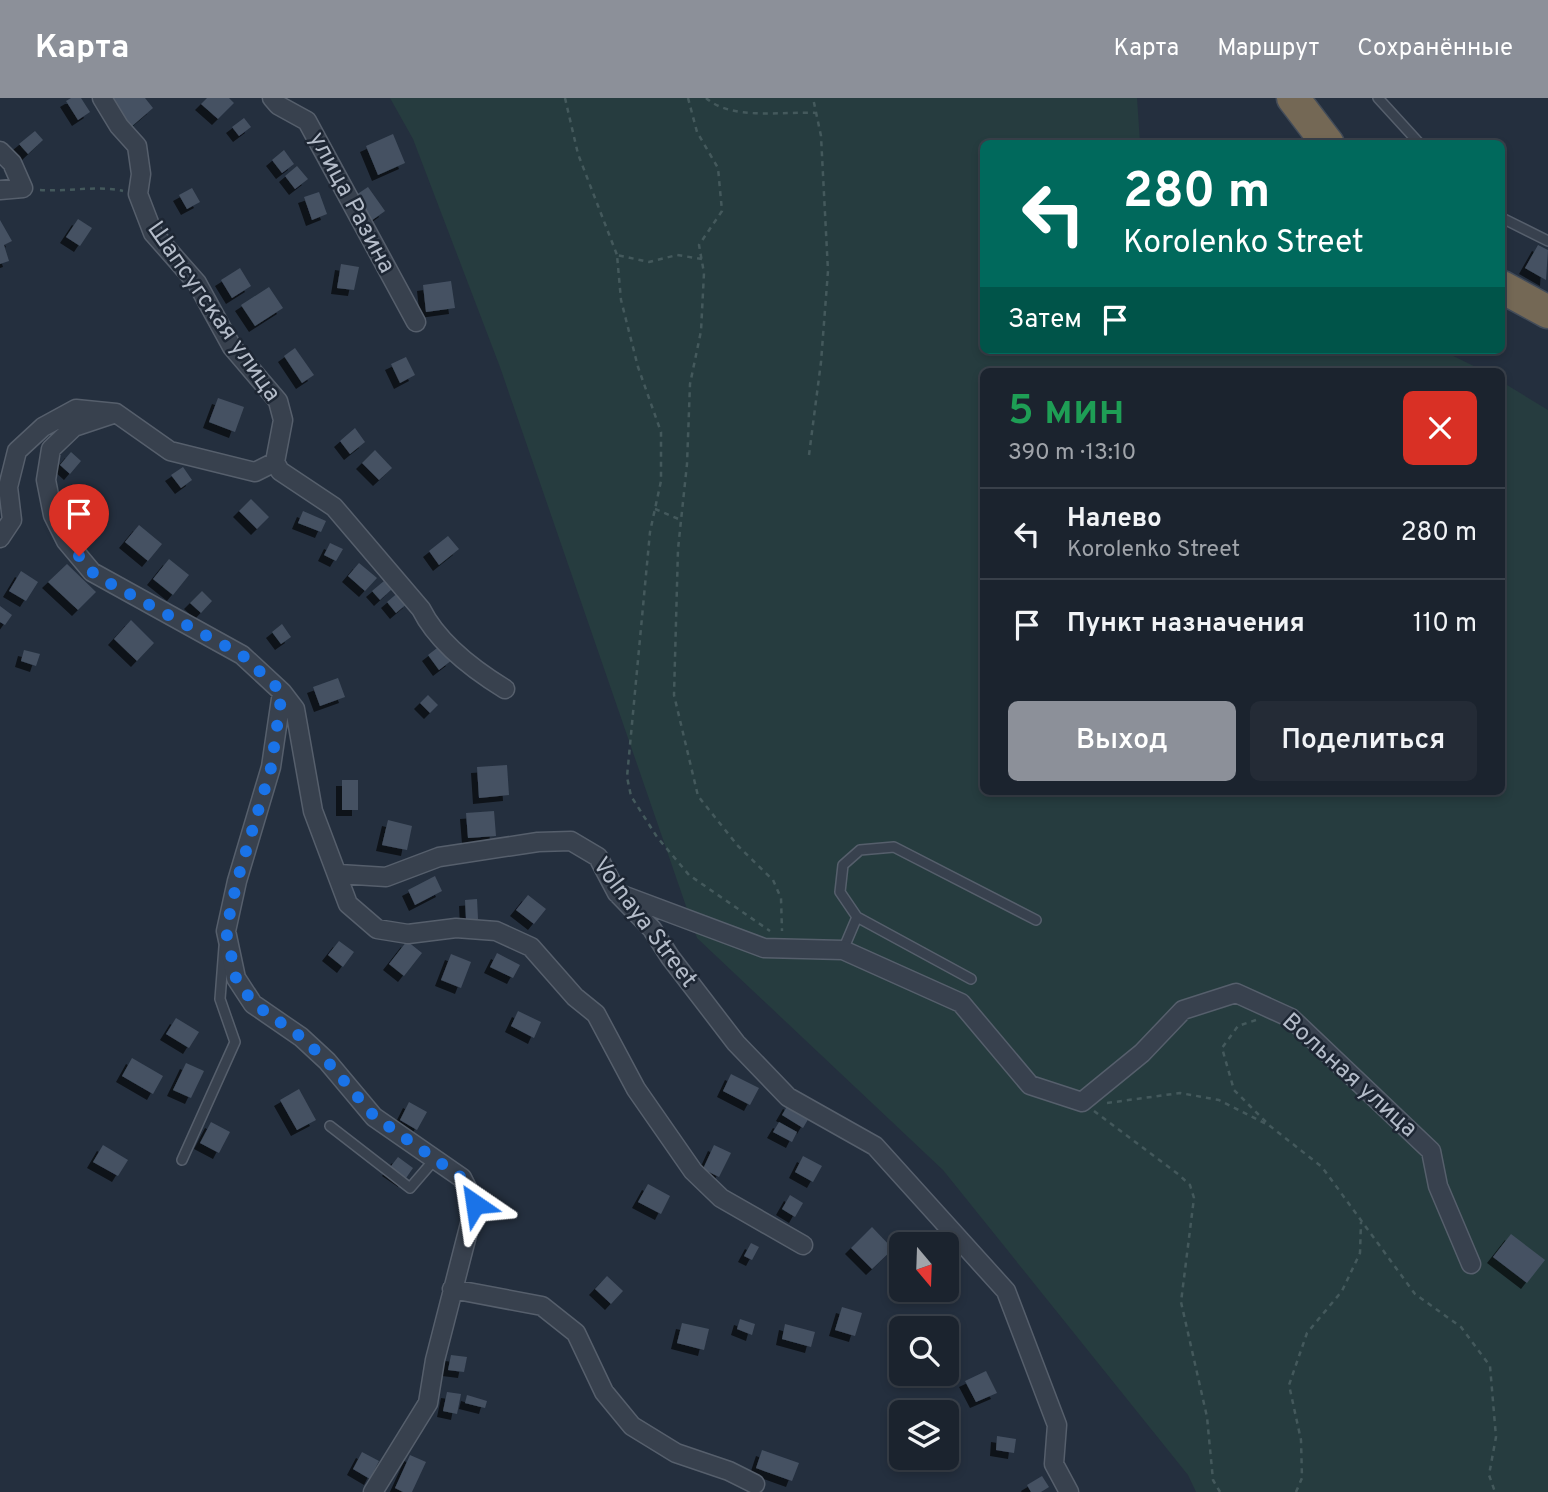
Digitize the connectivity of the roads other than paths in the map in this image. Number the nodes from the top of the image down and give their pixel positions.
1 (102, 98) edge
2 (272, 98) edge
3 (1293, 98) edge
4 (1378, 98) edge
5 (1325, 140) edge
6 (1416, 140) edge
7 (0, 151) edge
8 (0, 190) edge
9 (1505, 220) edge
10 (1548, 241) edge
11 (1505, 288) edge
12 (1548, 312) edge
13 (416, 322) dead end
14 (116, 413) junction
15 (275, 462) junction
16 (0, 538) edge
17 (505, 689) dead end
18 (282, 692) junction
19 (339, 874) junction
20 (617, 893) junction
21 (857, 917) junction
22 (1036, 920) dead end
23 (226, 931) junction
24 (843, 950) junction
25 (971, 979) dead end
26 (330, 1126) dead end
27 (182, 1160) dead end
28 (435, 1160) junction
29 (803, 1245) dead end
30 (1471, 1264) dead end
31 (452, 1289) junction
32 (755, 1484) dead end
33 (373, 1492) edge
34 (1069, 1492) edge

1 - 15 street, Шапсугская улица
2 - 13 street, улица Разина
3 - 5 highway
4 - 6 lane
7 - 8 street
9 - 10 lane
11 - 12 highway
14 - 15 street
14 - 16 street
14 - 18 street
15 - 17 street
18 - 19 street
18 - 23 street
19 - 20 street, Volnaya Street
19 - 29 street
20 - 24 street
20 - 34 street, Volnaya Street
21 - 22 lane
21 - 24 lane
21 - 25 lane
23 - 27 lane
23 - 28 street
24 - 30 street, Вольная улица
26 - 28 lane
28 - 31 street
31 - 32 street
31 - 33 street

